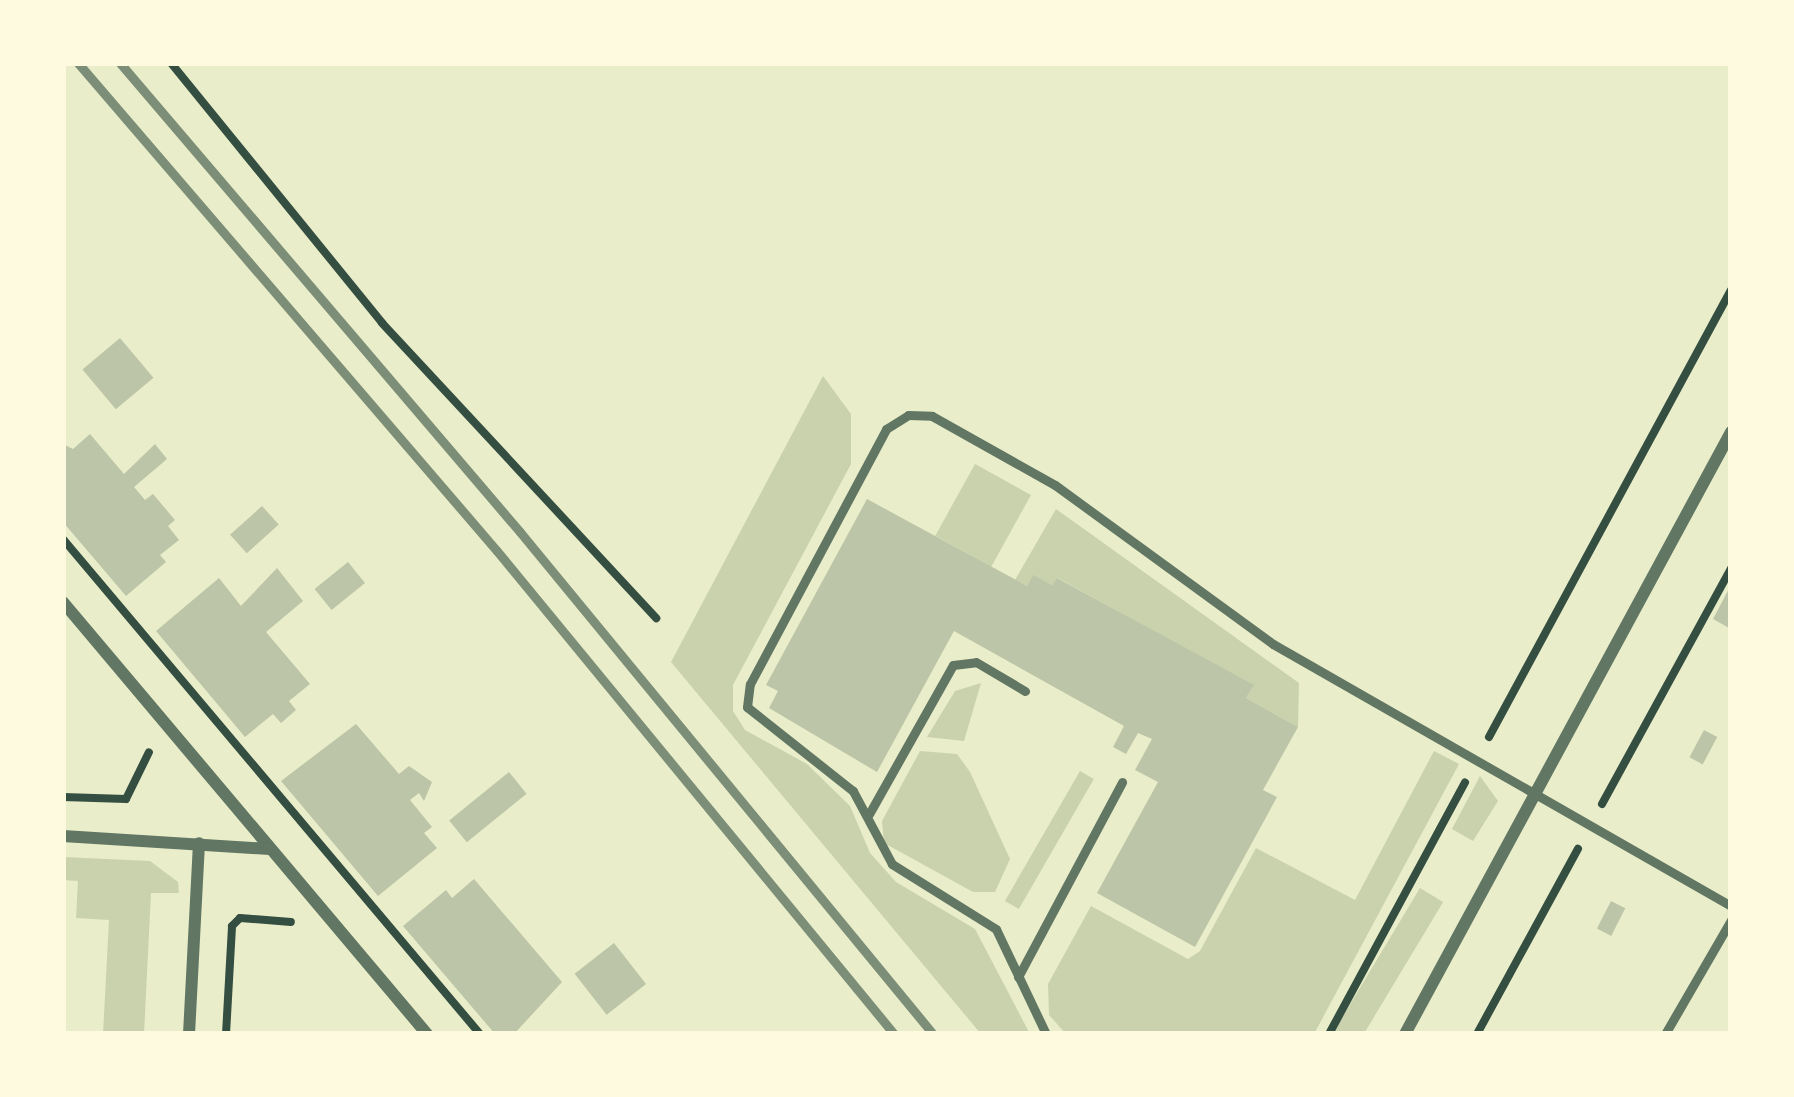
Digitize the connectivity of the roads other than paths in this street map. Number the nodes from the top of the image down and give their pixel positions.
1 (1731, 432) edge
2 (63, 602) edge
3 (1025, 691) dead end
4 (1122, 782) dead end
5 (1536, 790) junction
6 (868, 816) junction
7 (63, 836) edge
8 (199, 843) junction
9 (270, 849) junction
10 (1731, 906) edge
11 (1731, 920) edge
12 (1018, 977) junction
13 (189, 1034) edge
14 (428, 1034) edge
15 (1046, 1034) edge
16 (1405, 1034) edge
17 (1665, 1034) edge

1 - 5 street
2 - 9 street
3 - 6 lane
4 - 12 lane
5 - 6 lane
5 - 10 lane
5 - 16 street
6 - 12 lane
7 - 8 street
8 - 9 street
8 - 13 street
9 - 14 street
11 - 17 lane
12 - 15 lane

